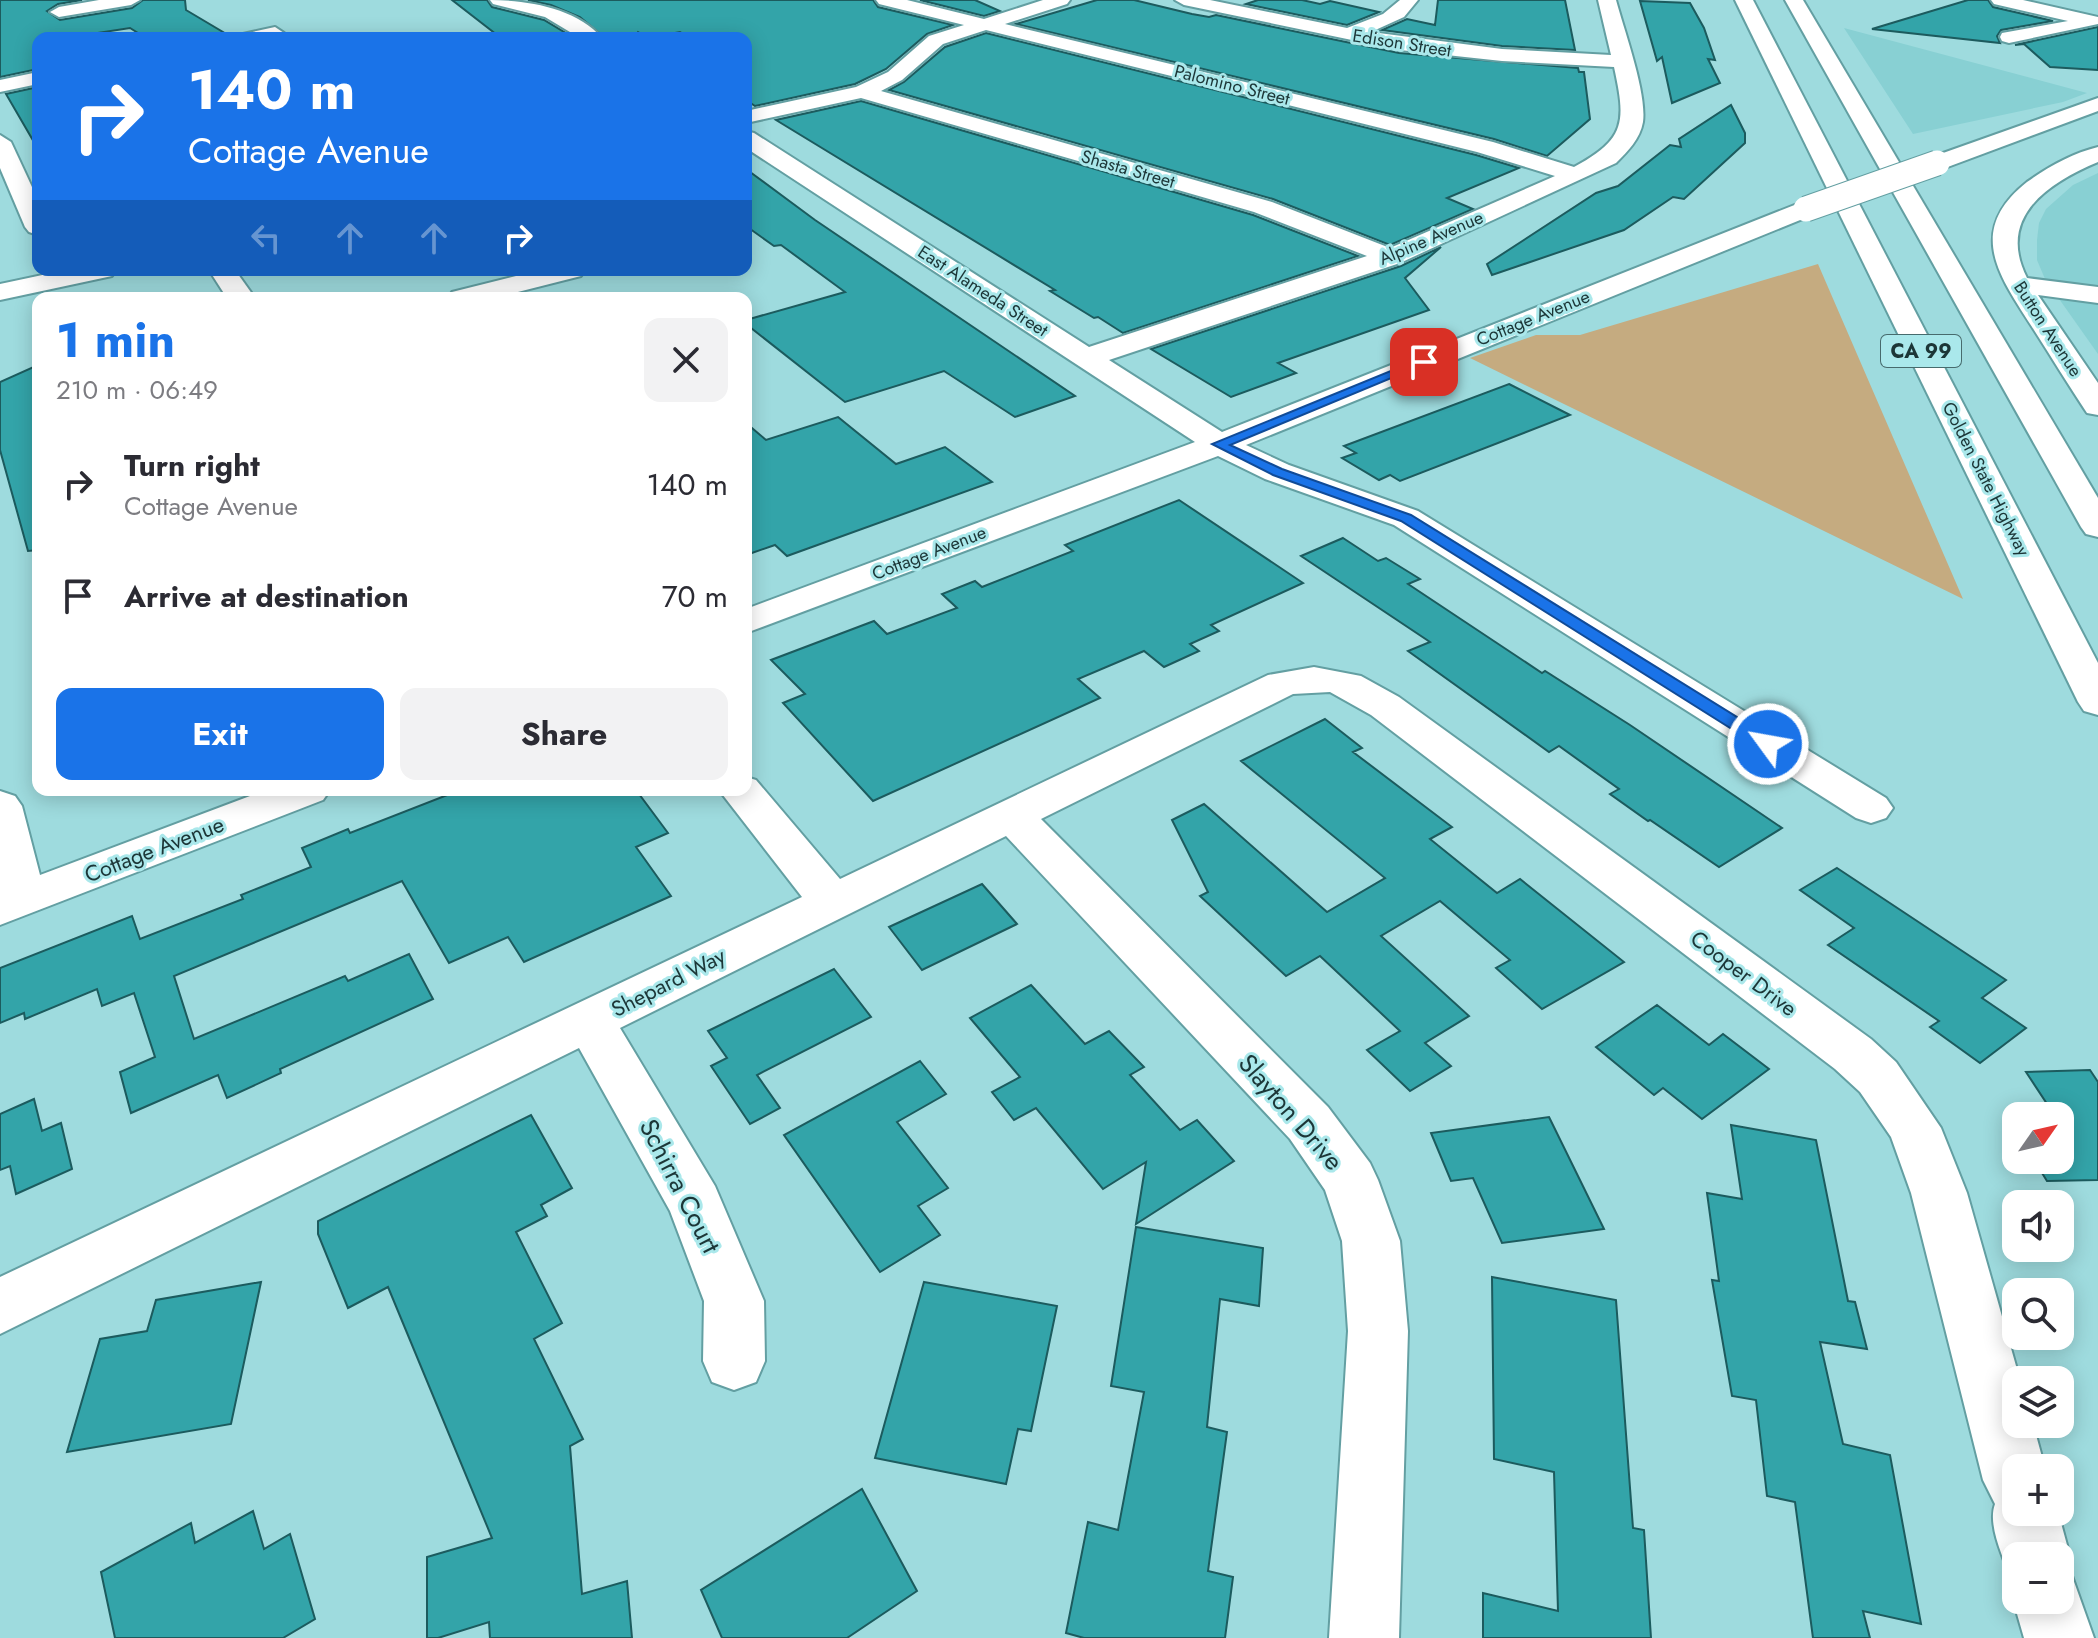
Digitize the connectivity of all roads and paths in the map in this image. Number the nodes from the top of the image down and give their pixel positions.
1 (131, 0) edge
2 (499, 0) edge
3 (885, 0) edge
4 (1061, 0) edge
5 (1184, 0) edge
6 (1409, 0) edge
7 (1607, 0) edge
8 (1744, 0) edge
9 (1794, 0) edge
10 (2000, 0) edge
11 (59, 12) dead end
12 (2094, 20) edge
13 (981, 24) junction
14 (583, 32) edge
15 (1346, 34) junction
16 (2009, 37) dead end
17 (1623, 62) junction
18 (32, 79) edge
19 (0, 86) edge
20 (862, 92) junction
21 (2098, 104) edge
22 (752, 116) edge
23 (0, 142) edge
24 (752, 142) edge
25 (2098, 154) edge
26 (2054, 173) junction
27 (1576, 175) junction
28 (2083, 182) dead end
29 (32, 214) edge
30 (1391, 257) junction
31 (52, 276) edge
32 (548, 276) edge
33 (2019, 285) junction
34 (0, 292) edge
35 (486, 292) edge
36 (2098, 295) edge
37 (1086, 358) junction
38 (2098, 406) edge
39 (1219, 444) junction
40 (2098, 527) edge
41 (752, 620) edge
42 (1245, 702) joint
43 (2098, 702) edge
44 (292, 796) edge
45 (746, 796) edge
46 (0, 806) edge
47 (1871, 808) dead end
48 (1011, 815) junction
49 (831, 900) junction
50 (12, 904) edge
51 (590, 1021) junction
52 (0, 1306) edge
53 (734, 1361) dead end
54 (2009, 1454) edge
55 (2052, 1614) edge
56 (1364, 1638) edge
57 (2059, 1638) edge

1 - 11 main road
2 - 14 main road
3 - 13 main road, Palomino Street
4 - 13 main road
5 - 15 main road, Edison Street
6 - 15 main road
7 - 17 main road, Alpine Avenue
8 - 43 main road, Golden State Highway / CA 99
9 - 40 main road, CA 99
10 - 12 main road
12 - 16 main road
13 - 20 main road
13 - 27 main road, Palomino Street
15 - 17 main road, Edison Street
17 - 27 main road, Alpine Avenue
18 - 19 main road
20 - 22 main road
20 - 30 main road, Shasta Street
21 - 39 main road, Cottage Avenue, bridge
23 - 29 main road
24 - 37 main road, East Alameda Street
25 - 26 main road, Button Avenue
26 - 28 main road
26 - 33 main road, Button Avenue
27 - 30 main road, Alpine Avenue
30 - 37 main road, Alpine Avenue
31 - 34 main road
32 - 35 main road
33 - 36 main road
33 - 38 main road, Button Avenue
37 - 39 main road, East Alameda Street
39 - 41 main road, Cottage Avenue
39 - 47 main road, East Alameda Street
42 - 48 main road, Shepard Way
42 - 54 main road, Cooper Drive
44 - 50 main road, Cottage Avenue
45 - 49 main road
46 - 50 main road
48 - 49 main road, Shepard Way
48 - 56 main road, Slayton Drive
49 - 51 main road, Shepard Way
51 - 52 main road, Shepard Way
51 - 53 main road, Schirra Court
55 - 57 main road

